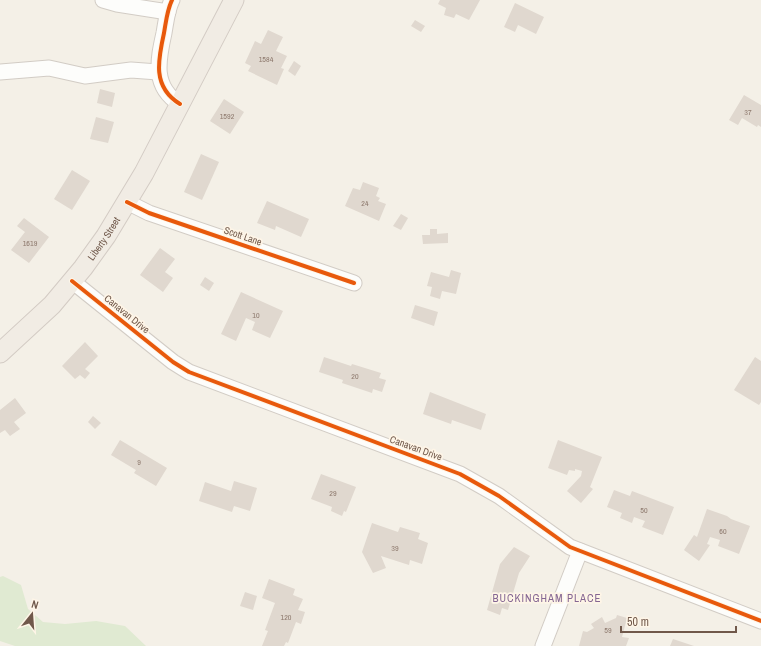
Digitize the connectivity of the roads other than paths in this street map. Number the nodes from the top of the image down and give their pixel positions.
1 (103, 0) edge
2 (234, 0) edge
3 (170, 6) edge
4 (0, 72) edge
5 (158, 72) junction
6 (180, 104) junction
7 (128, 202) junction
8 (72, 281) junction
9 (354, 283) dead end
10 (0, 353) edge
11 (580, 551) junction
12 (761, 621) edge
13 (543, 646) edge

1 - 3 street
2 - 6 main road, Liberty Street
3 - 5 street
4 - 5 street
5 - 6 street
6 - 7 main road, Liberty Street
7 - 8 main road, Liberty Street
7 - 9 street, Scott Lane
8 - 10 main road, Liberty Street
8 - 11 street, Canavan Drive
11 - 12 street, Canavan Drive
11 - 13 street

